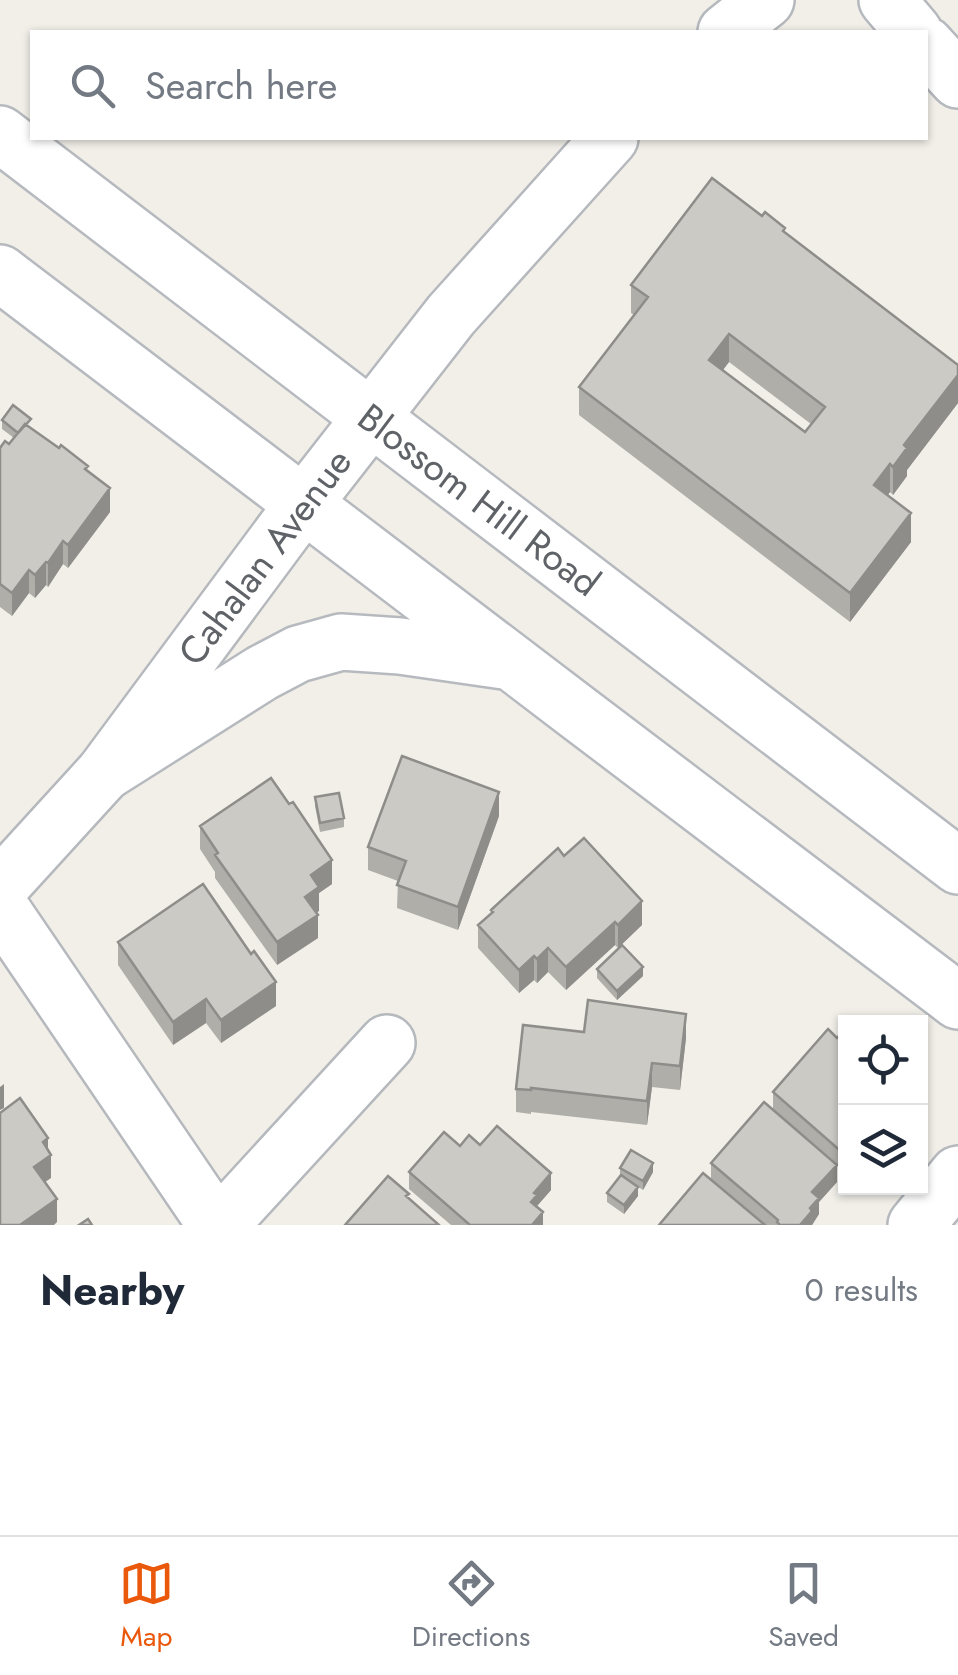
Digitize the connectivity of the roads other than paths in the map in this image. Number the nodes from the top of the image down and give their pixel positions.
1 (766, 0) edge
2 (888, 0) edge
3 (728, 30) edge
4 (912, 30) edge
5 (928, 47) edge
6 (958, 80) edge
7 (0, 134) edge
8 (608, 140) edge
9 (0, 273) edge
10 (372, 418) junction
11 (302, 506) junction
12 (513, 663) junction
13 (104, 773) junction
14 (958, 866) edge
15 (0, 887) edge
16 (0, 907) edge
17 (958, 1001) edge
18 (388, 1043) dead end
19 (958, 1174) edge
20 (218, 1225) edge
21 (916, 1225) edge

1 - 3 main road
2 - 4 main road
5 - 6 main road
7 - 10 main road, Blossom Hill Road
8 - 10 main road, Cahalan Avenue
9 - 11 main road
10 - 11 main road, Cahalan Avenue
10 - 14 main road, Blossom Hill Road
11 - 12 main road
11 - 13 main road, Cahalan Avenue
12 - 13 main road
12 - 17 main road
13 - 15 main road, Cahalan Avenue
16 - 20 main road
18 - 20 main road
19 - 21 main road

